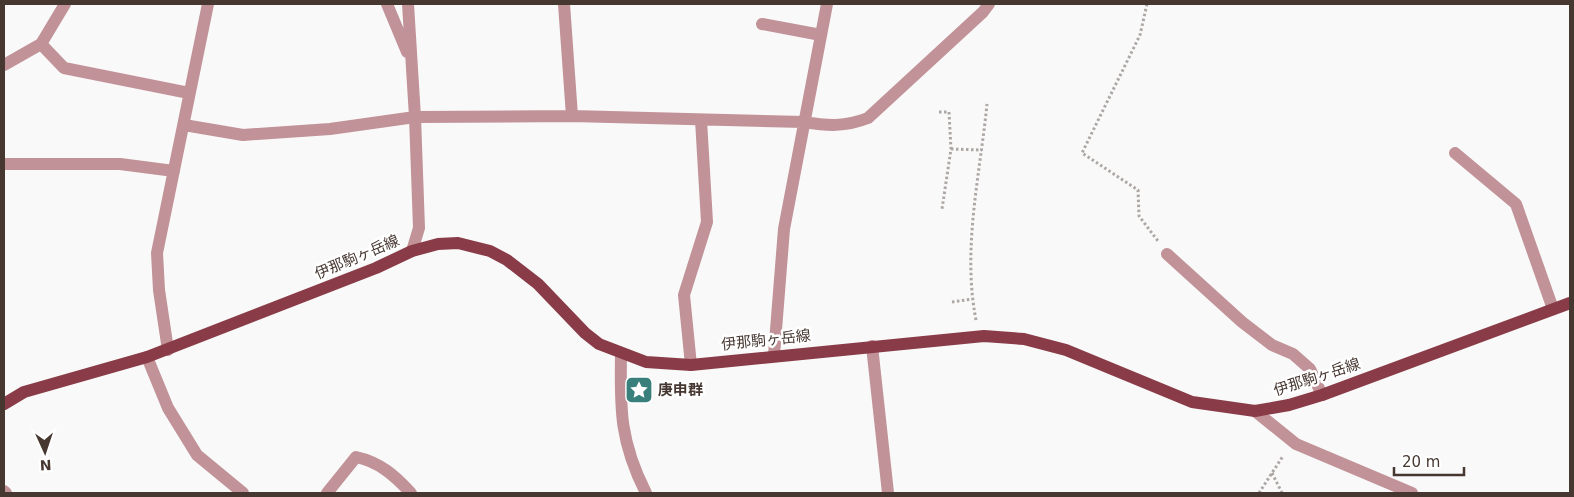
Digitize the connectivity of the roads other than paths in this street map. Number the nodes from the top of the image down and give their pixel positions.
1 (65, 4) edge
2 (208, 4) edge
3 (387, 4) edge
4 (408, 4) edge
5 (564, 4) edge
6 (827, 4) edge
7 (989, 4) edge
8 (762, 24) dead end
9 (821, 35) junction
10 (41, 44) junction
11 (411, 61) junction
12 (4, 65) edge
13 (190, 94) junction
14 (572, 116) junction
15 (415, 118) junction
16 (701, 120) junction
17 (804, 122) junction
18 (184, 124) junction
19 (1455, 153) dead end
20 (4, 164) edge
21 (174, 171) junction
22 (412, 251) junction
23 (1167, 254) road end
24 (1570, 303) edge
25 (1554, 309) junction
26 (872, 346) junction
27 (168, 350) junction
28 (621, 354) junction
29 (774, 355) junction
30 (147, 357) junction
31 (691, 365) junction
32 (1322, 395) junction
33 (4, 404) edge
34 (1255, 411) junction
35 (1395, 490) edge
36 (243, 493) edge
37 (327, 493) edge
38 (411, 493) edge
39 (646, 493) edge
40 (888, 493) edge
41 (1412, 493) edge

1 - 10 street
2 - 13 street
3 - 11 street
4 - 11 street
5 - 14 street
6 - 9 street
7 - 17 street
8 - 9 street
9 - 17 street
10 - 12 street
10 - 13 street
11 - 15 street
13 - 18 street
14 - 15 street
14 - 16 street
15 - 18 street
15 - 22 street
16 - 17 street
16 - 31 street
17 - 29 street
18 - 21 street
19 - 25 street
20 - 21 street
21 - 27 street
22 - 27 main road, 伊那駒ヶ岳線
22 - 28 main road, 伊那駒ヶ岳線
23 - 32 street
24 - 25 main road, 伊那駒ヶ岳線
25 - 32 main road, 伊那駒ヶ岳線
26 - 29 main road, 伊那駒ヶ岳線
26 - 34 main road, 伊那駒ヶ岳線
26 - 40 street
27 - 30 main road, 伊那駒ヶ岳線
28 - 31 main road, 伊那駒ヶ岳線
28 - 39 street
29 - 31 main road, 伊那駒ヶ岳線
30 - 33 main road, 伊那駒ヶ岳線
30 - 36 street
32 - 34 main road, 伊那駒ヶ岳線
34 - 35 street
35 - 41 street
37 - 38 street

